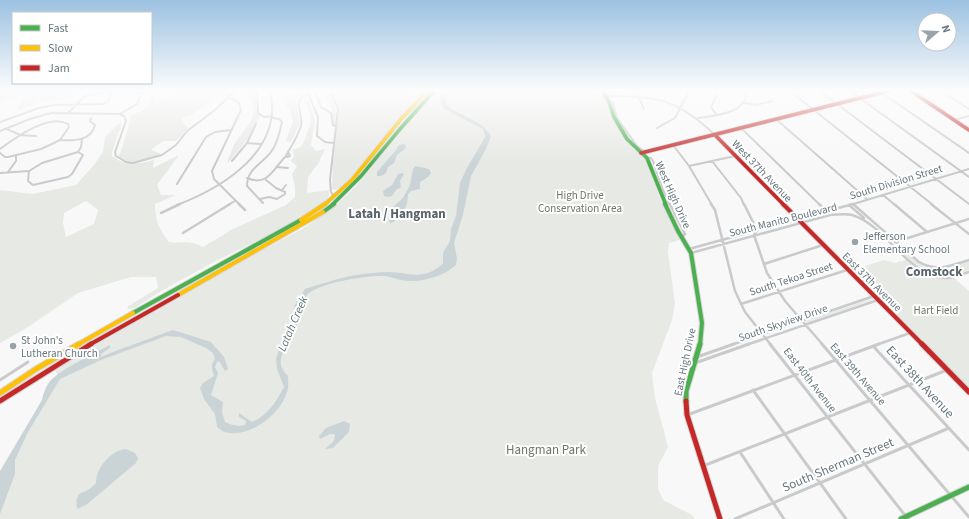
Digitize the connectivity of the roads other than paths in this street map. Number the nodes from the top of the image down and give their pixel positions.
1 (20, 115) edge
2 (47, 115) edge
3 (94, 115) edge
4 (122, 115) edge
5 (209, 115) edge
6 (238, 115) edge
7 (261, 115) edge
8 (300, 115) edge
9 (317, 115) edge
10 (332, 115) edge
11 (337, 115) edge
12 (405, 115) edge
13 (412, 115) edge
14 (613, 115) edge
15 (677, 115) edge
16 (694, 115) edge
17 (711, 115) edge
18 (794, 115) edge
19 (820, 115) edge
20 (853, 115) edge
21 (884, 115) edge
22 (914, 115) edge
23 (947, 115) edge
24 (969, 116) edge
25 (273, 117) junction
26 (698, 118) junction
27 (776, 120) junction
28 (954, 120) junction
29 (0, 122) edge
30 (256, 124) dead end
31 (335, 126) junction
32 (10, 128) junction
33 (657, 128) dead end
34 (740, 128) junction
35 (7, 129) junction
36 (231, 130) junction
37 (969, 130) edge
38 (0, 131) edge
39 (12, 132) junction
40 (20, 135) junction
41 (714, 135) junction
42 (36, 136) dead end
43 (82, 139) junction
44 (60, 140) junction
45 (247, 143) junction
46 (333, 143) junction
47 (261, 144) junction
48 (673, 145) junction
49 (0, 149) edge
50 (78, 152) junction
51 (643, 152) junction
52 (0, 153) edge
53 (969, 153) edge
54 (16, 156) junction
55 (735, 156) junction
56 (232, 161) dead end
57 (712, 161) junction
58 (689, 166) junction
59 (275, 167) junction
60 (288, 168) dead end
61 (969, 168) edge
62 (29, 170) junction
63 (960, 171) junction
64 (8, 172) junction
65 (0, 173) edge
66 (247, 178) junction
67 (969, 178) edge
68 (935, 179) junction
69 (266, 180) junction
70 (177, 184) dead end
71 (220, 186) junction
72 (286, 186) dead end
73 (909, 187) junction
74 (282, 190) junction
75 (883, 195) junction
76 (334, 197) junction
77 (260, 199) junction
78 (868, 199) junction
79 (235, 201) junction
80 (263, 203) dead end
81 (853, 204) junction
82 (969, 204) edge
83 (849, 205) junction
84 (245, 210) dead end
85 (827, 212) junction
86 (161, 213) dead end
87 (830, 215) junction
88 (969, 219) edge
89 (867, 220) junction
90 (798, 221) junction
91 (955, 223) junction
92 (757, 230) junction
93 (927, 232) junction
94 (183, 233) dead end
95 (969, 234) edge
96 (754, 235) junction
97 (723, 242) junction
98 (893, 242) junction
99 (822, 246) junction
100 (690, 251) junction
101 (969, 260) edge
102 (764, 264) junction
103 (945, 268) junction
104 (847, 270) junction
105 (969, 272) edge
106 (955, 276) junction
107 (778, 292) junction
108 (874, 296) junction
109 (878, 300) junction
110 (741, 304) junction
111 (801, 321) junction
112 (804, 325) junction
113 (910, 333) junction
114 (762, 334) junction
115 (766, 339) junction
116 (873, 346) junction
117 (697, 357) junction
118 (835, 360) junction
119 (28, 362) dead end
120 (695, 363) junction
121 (948, 370) junction
122 (795, 375) junction
123 (0, 380) edge
124 (909, 385) junction
125 (754, 390) junction
126 (969, 392) edge
127 (0, 393) edge
128 (0, 401) edge
129 (870, 401) junction
130 (687, 415) junction
131 (828, 418) junction
132 (949, 428) junction
133 (785, 434) junction
134 (908, 446) junction
135 (969, 450) edge
136 (740, 452) junction
137 (865, 464) junction
138 (703, 466) junction
139 (820, 483) junction
140 (969, 487) edge
141 (950, 496) junction
142 (773, 503) junction
143 (969, 517) edge
144 (907, 518) edge
145 (720, 519) edge
146 (735, 519) edge
147 (784, 519) edge
148 (846, 519) edge
149 (901, 519) edge

1 - 29 street
2 - 32 street
3 - 43 street
4 - 5 street
6 - 36 street
7 - 25 street
8 - 59 street
9 - 46 street
10 - 31 street
11 - 31 street
12 - 76 main road
13 - 128 main road
14 - 51 main road, West High Drive
15 - 33 street
16 - 26 street, West 37th Avenue
17 - 26 street
18 - 27 main road
19 - 73 street
20 - 68 street
21 - 63 street
22 - 53 street
23 - 28 main road
24 - 28 street
25 - 47 street
25 - 66 street
26 - 41 street, West 37th Avenue
27 - 34 main road
27 - 78 street
28 - 37 main road
30 - 45 street
31 - 46 street
32 - 35 street
32 - 39 street
34 - 41 main road
34 - 85 street
35 - 38 street
35 - 39 street
36 - 70 street
36 - 71 street
39 - 40 street
40 - 42 street
40 - 44 street
40 - 49 street
41 - 48 main road
41 - 55 main road, West 37th Avenue
43 - 44 street
43 - 50 street
44 - 54 street
45 - 47 street
45 - 56 street
46 - 76 street
47 - 71 street
48 - 51 main road
48 - 58 street, East 40th Avenue
50 - 62 street
50 - 62 street
51 - 100 main road, West High Drive
52 - 54 street
54 - 64 street
55 - 57 street
55 - 90 main road, West 37th Avenue
57 - 58 street
57 - 92 street
58 - 97 street, East 40th Avenue
59 - 60 street
59 - 69 street
61 - 63 street, South Division Street
62 - 64 street
63 - 67 street
63 - 68 street, South Division Street
64 - 65 street
66 - 69 street
66 - 77 street
68 - 73 street, South Division Street
68 - 82 street
69 - 74 street
71 - 79 street
71 - 86 street
72 - 74 street
73 - 75 street, South Division Street
73 - 91 street
74 - 77 street
75 - 78 street, South Division Street
75 - 93 street
76 - 127 main road
77 - 80 street
78 - 81 street, South Division Street
79 - 84 street
79 - 94 street
81 - 83 street, South Division Street
81 - 98 street, South Manito Boulevard
83 - 85 street, South Division Street
83 - 89 street
85 - 87 street
85 - 90 street, South Manito Boulevard
87 - 89 street, South Manito Boulevard
87 - 90 street, South Manito Boulevard
88 - 91 street
89 - 98 street, South Manito Boulevard
90 - 92 street, South Manito Boulevard
90 - 96 street, South Manito Boulevard
90 - 99 main road, East 37th Avenue
91 - 93 street
91 - 95 street
92 - 96 street
92 - 97 street, South Manito Boulevard
93 - 98 street
96 - 97 street, South Manito Boulevard
96 - 102 street, East 39th Avenue
97 - 100 street, South Manito Boulevard
97 - 100 street, South Manito Boulevard
97 - 110 street, East 40th Avenue
98 - 103 street, South Manito Boulevard
98 - 106 street, South Manito Boulevard
99 - 102 street
99 - 104 main road, East 37th Avenue
100 - 117 main road, East High Drive
101 - 103 street, South Manito Boulevard
102 - 107 street, East 39th Avenue
103 - 106 street
104 - 107 street, South Tekoa Street
104 - 108 main road, East 37th Avenue
105 - 106 street, South Manito Boulevard
107 - 110 street, South Tekoa Street
107 - 111 street, East 39th Avenue
108 - 109 main road, East 37th Avenue
108 - 111 street, South Skyview Drive
109 - 112 street, South Skyview Drive
109 - 113 main road, East 37th Avenue
110 - 114 street, East 40th Avenue
111 - 112 street, East 39th Avenue
111 - 114 street, South Skyview Drive
112 - 115 street, South Skyview Drive
112 - 118 street, East 39th Avenue
113 - 116 street
113 - 121 main road, East 37th Avenue
114 - 115 street, East 40th Avenue
114 - 117 street, South Skyview Drive
115 - 120 street, South Skyview Drive
115 - 122 street, East 40th Avenue
116 - 118 street
116 - 124 street, East 38th Avenue
117 - 120 main road, East High Drive
118 - 122 street
118 - 129 street, East 39th Avenue
119 - 123 street
120 - 130 main road, East High Drive
121 - 124 street
121 - 126 main road, East 37th Avenue
122 - 125 street
122 - 131 street, East 40th Avenue
124 - 129 street
124 - 132 street, East 38th Avenue
125 - 130 street
125 - 133 street
129 - 131 street
129 - 134 street, East 39th Avenue
130 - 138 main road, East High Drive
131 - 133 street
131 - 137 street, East 40th Avenue
132 - 134 street, South Sherman Street
132 - 135 street, East 38th Avenue
133 - 136 street
133 - 139 street
134 - 137 street, South Sherman Street
134 - 141 street, East 39th Avenue
136 - 138 street
136 - 142 street
137 - 139 street, South Sherman Street
137 - 144 street, East 40th Avenue
138 - 145 main road, East High Drive
139 - 142 street, South Sherman Street
139 - 148 street
140 - 141 main road
141 - 143 street, East 39th Avenue
141 - 144 main road
142 - 146 street, South Sherman Street
142 - 147 street
144 - 149 main road

